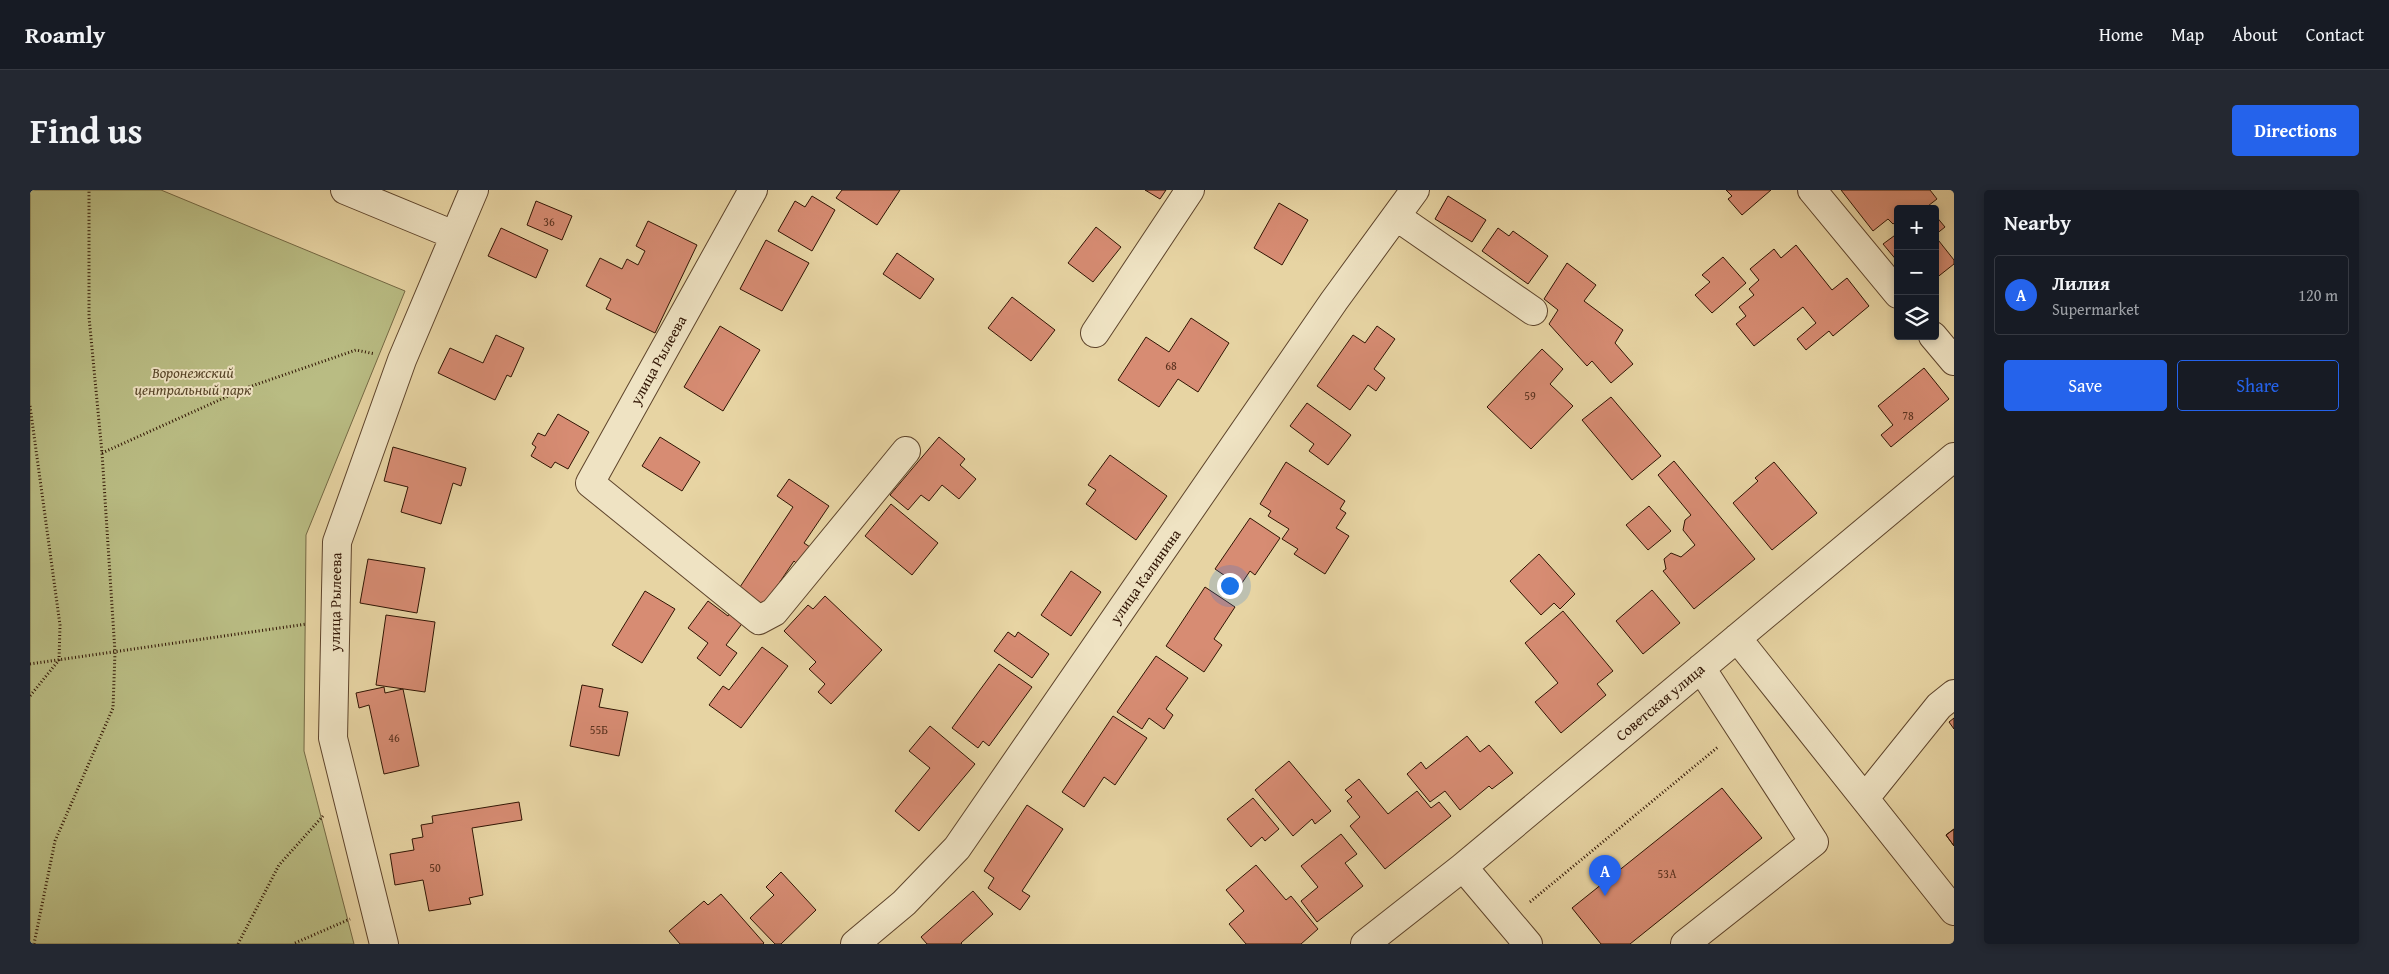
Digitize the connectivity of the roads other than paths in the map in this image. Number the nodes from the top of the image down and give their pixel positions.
1 (345, 190) edge
2 (474, 190) edge
3 (753, 190) edge
4 (1190, 190) edge
5 (1415, 190) edge
6 (1812, 190) edge
7 (1397, 217) junction
8 (454, 235) junction
9 (1894, 289) edge
10 (1533, 311) dead end
11 (1095, 333) dead end
12 (1936, 340) edge
13 (1954, 361) edge
14 (906, 451) dead end
15 (1954, 458) edge
16 (1737, 638) junction
17 (1701, 668) junction
18 (1954, 694) edge
19 (1865, 798) junction
20 (1463, 867) junction
21 (1954, 911) edge
22 (384, 944) edge
23 (855, 944) edge
24 (1365, 944) edge
25 (1528, 944) edge
26 (1685, 944) edge

1 - 8 street
2 - 8 street, улица Рылеева
3 - 14 street, улица Рылеева
4 - 11 street
5 - 7 street, улица Калинина
6 - 9 street
7 - 10 street
7 - 23 street, улица Калинина
8 - 22 street, улица Рылеева
12 - 13 street
15 - 16 street, Советская улица
16 - 17 street, Советская улица
16 - 19 street
17 - 20 street, Советская улица
17 - 26 street
18 - 19 street
19 - 21 street
20 - 24 street, Советская улица
20 - 25 street

